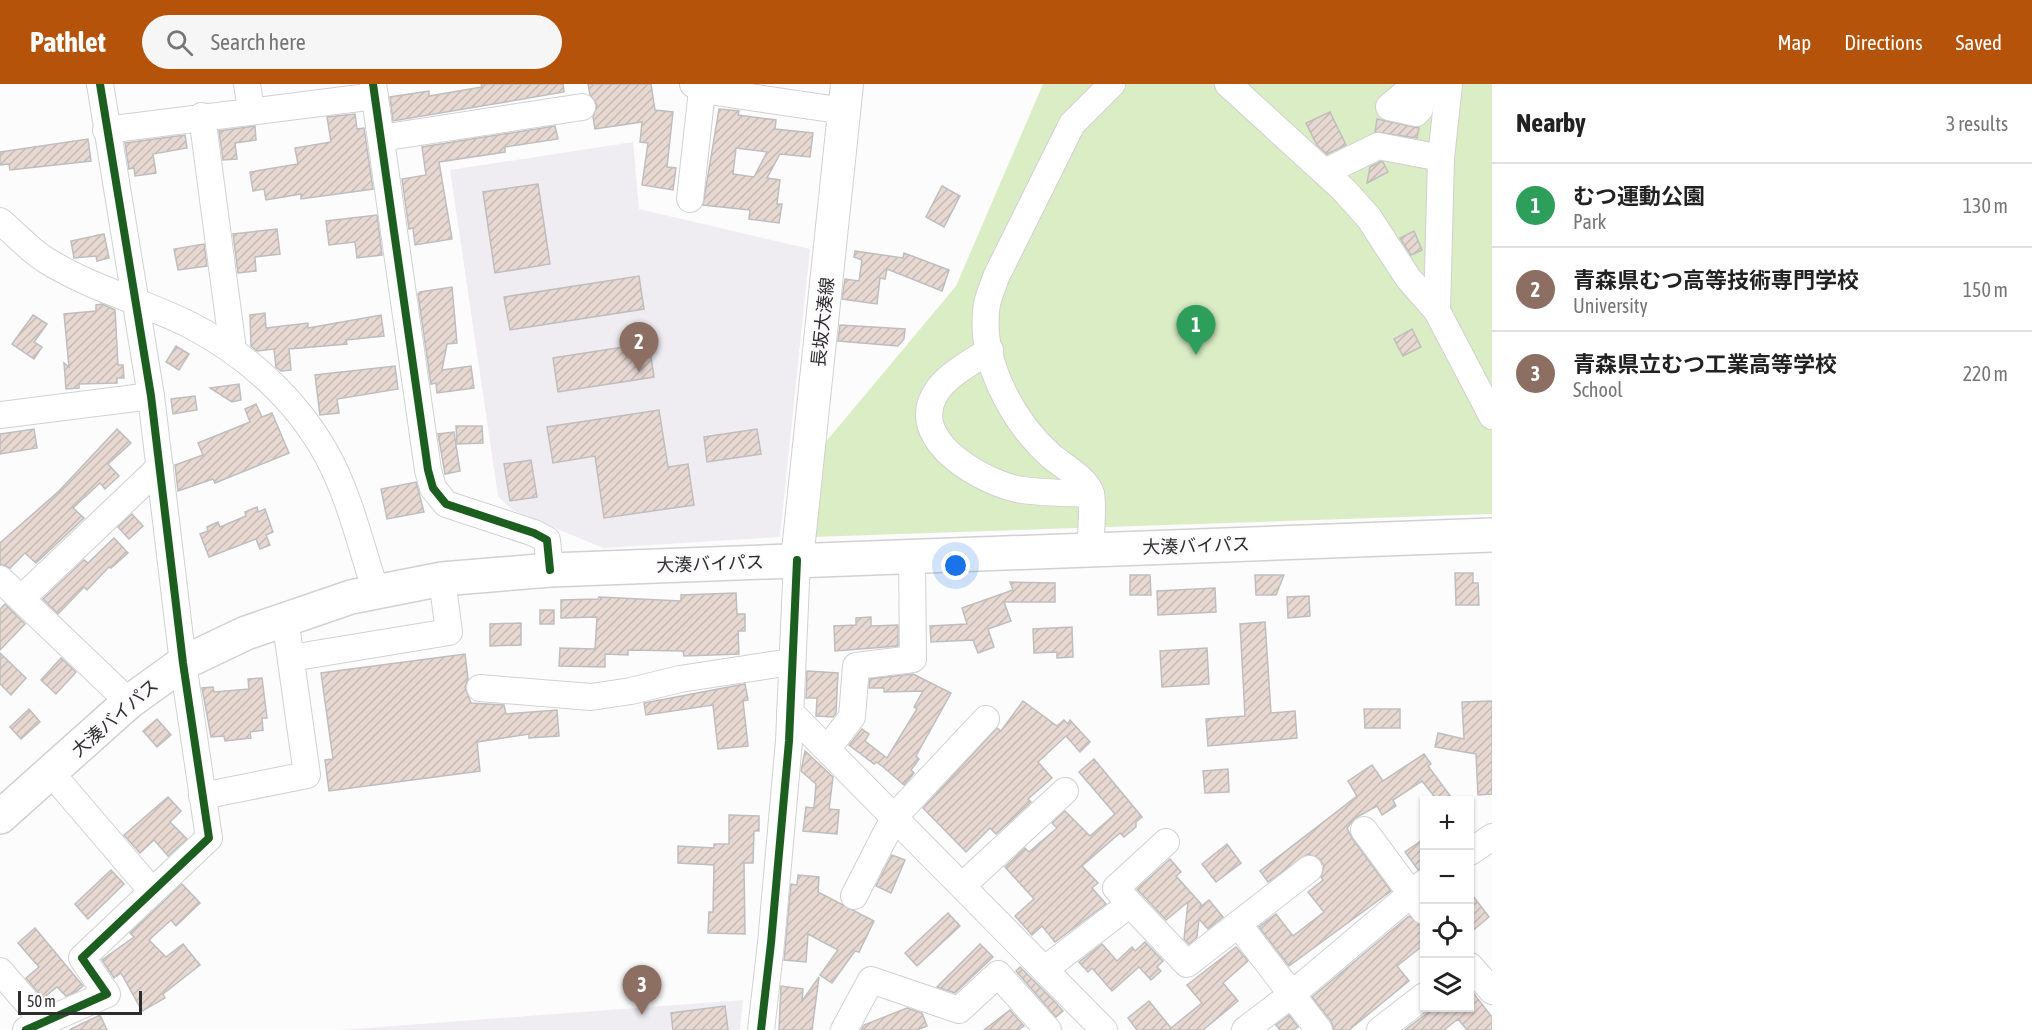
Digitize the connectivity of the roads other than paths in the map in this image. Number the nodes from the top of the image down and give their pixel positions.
1 (100, 84) edge
2 (247, 84) edge
3 (1112, 84) edge
4 (1228, 84) edge
5 (1416, 84) edge
6 (1424, 84) edge
7 (1449, 84) edge
8 (707, 88) edge
9 (374, 90) edge
10 (846, 97) edge
11 (582, 107) dead end
12 (251, 110) junction
13 (202, 116) junction
14 (106, 130) junction
15 (381, 138) junction
16 (1441, 158) junction
17 (1325, 172) junction
18 (690, 199) dead end
19 (0, 221) edge
20 (134, 300) junction
21 (1437, 311) junction
22 (233, 350) junction
23 (990, 350) junction
24 (151, 396) junction
25 (0, 416) edge
26 (1492, 416) edge
27 (160, 467) junction
28 (1091, 494) junction
29 (1492, 535) edge
30 (1091, 550) junction
31 (912, 557) junction
32 (797, 560) junction
33 (550, 570) junction
34 (0, 579) edge
35 (442, 579) junction
36 (376, 592) junction
37 (21, 599) junction
38 (285, 618) junction
39 (291, 658) junction
40 (790, 662) junction
41 (183, 663) junction
42 (480, 688) dead end
43 (129, 702) junction
44 (790, 712) junction
45 (986, 719) dead end
46 (827, 749) junction
47 (52, 774) junction
48 (1065, 792) dead end
49 (202, 796) junction
50 (895, 816) junction
51 (0, 817) edge
52 (1364, 830) dead end
53 (1492, 837) edge
54 (1166, 842) dead end
55 (1473, 850) edge
56 (1309, 869) dead end
57 (963, 885) junction
58 (152, 891) junction
59 (854, 896) dead end
60 (1420, 896) edge
61 (1131, 904) junction
62 (1238, 924) junction
63 (1023, 947) junction
64 (1045, 969) junction
65 (0, 971) edge
66 (1474, 971) edge
67 (998, 974) junction
68 (1492, 991) edge
69 (1291, 994) junction
70 (1420, 1000) edge
71 (35, 1026) edge
72 (761, 1030) edge
73 (844, 1030) edge
74 (1048, 1030) edge
75 (1104, 1030) edge
76 (1245, 1030) edge
77 (1318, 1030) edge
78 (1380, 1030) edge

1 - 14 street
2 - 12 street
3 - 23 street
4 - 17 street
5 - 6 street
7 - 16 street
8 - 10 street
8 - 18 street
9 - 12 street
9 - 15 street
10 - 32 main road, 長坂大湊線
11 - 15 street
12 - 13 street
13 - 14 street
13 - 22 street
14 - 20 street
15 - 33 street
16 - 17 street
16 - 21 street
17 - 21 street
19 - 20 street
20 - 22 street
20 - 24 street
21 - 26 street
22 - 36 street
23 - 28 street
23 - 28 street
24 - 25 street
24 - 27 street
27 - 37 street
27 - 41 street
28 - 30 street
29 - 30 highway, 大湊バイパス
30 - 31 highway, 大湊バイパス
31 - 32 highway, 大湊バイパス
31 - 46 street
32 - 33 highway, 大湊バイパス
32 - 40 street
33 - 35 highway, 大湊バイパス
34 - 37 street
35 - 36 highway, 大湊バイパス
35 - 39 street
36 - 38 highway, 大湊バイパス
37 - 43 street
38 - 39 street
38 - 41 highway, 大湊バイパス
39 - 49 street
40 - 42 street
40 - 44 street
41 - 43 highway, 大湊バイパス
41 - 49 street
43 - 47 highway, 大湊バイパス
44 - 46 street
44 - 72 street
45 - 50 street
46 - 50 street
47 - 51 highway, 大湊バイパス
47 - 58 street
48 - 57 street
49 - 58 street
50 - 57 street
50 - 59 street
52 - 60 street
53 - 55 street
54 - 61 street
56 - 62 street
57 - 63 street
58 - 71 street
60 - 69 street
61 - 62 street
61 - 64 street
62 - 69 street
63 - 64 street
63 - 67 street
64 - 75 street
65 - 71 street
66 - 68 street
67 - 73 street
67 - 74 street
69 - 76 street
69 - 77 street
70 - 78 street

